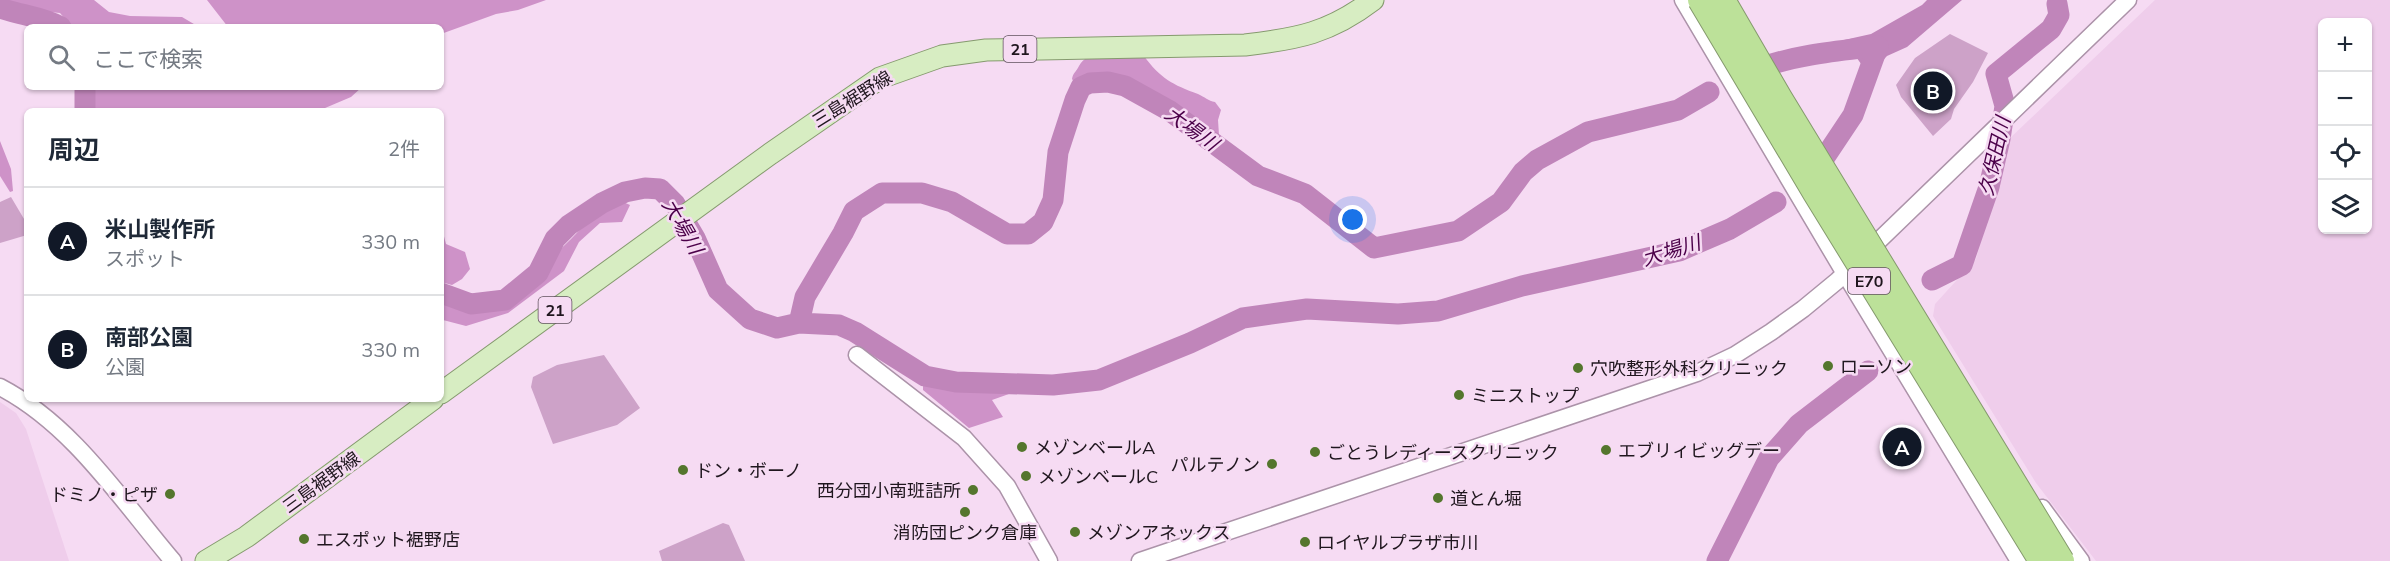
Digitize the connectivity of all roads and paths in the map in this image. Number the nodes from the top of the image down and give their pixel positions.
1 (1373, 0) edge
2 (1683, 0) edge
3 (1700, 0) edge
4 (1716, 0) edge
5 (1723, 0) edge
6 (2128, 0) edge
7 (1867, 251) junction
8 (1844, 272) junction
9 (857, 355) dead end
10 (0, 387) edge
11 (444, 391) edge
12 (24, 399) edge
13 (27, 402) edge
14 (429, 402) edge
15 (1996, 464) junction
16 (173, 561) edge
17 (206, 561) edge
18 (1049, 561) edge
19 (1140, 561) edge
20 (2019, 561) edge
21 (2041, 561) edge
22 (2062, 561) edge
23 (2067, 561) edge
24 (2081, 561) edge

1 - 11 main road, 三島裾野線 / 21
2 - 8 street
3 - 21 highway, E70, bridge
4 - 7 street
5 - 22 highway, E70, bridge
6 - 7 street
7 - 8 street
7 - 15 street
8 - 19 street
8 - 20 street
9 - 18 street
10 - 12 street
13 - 16 street
14 - 17 main road, 三島裾野線
15 - 23 street
15 - 24 street

